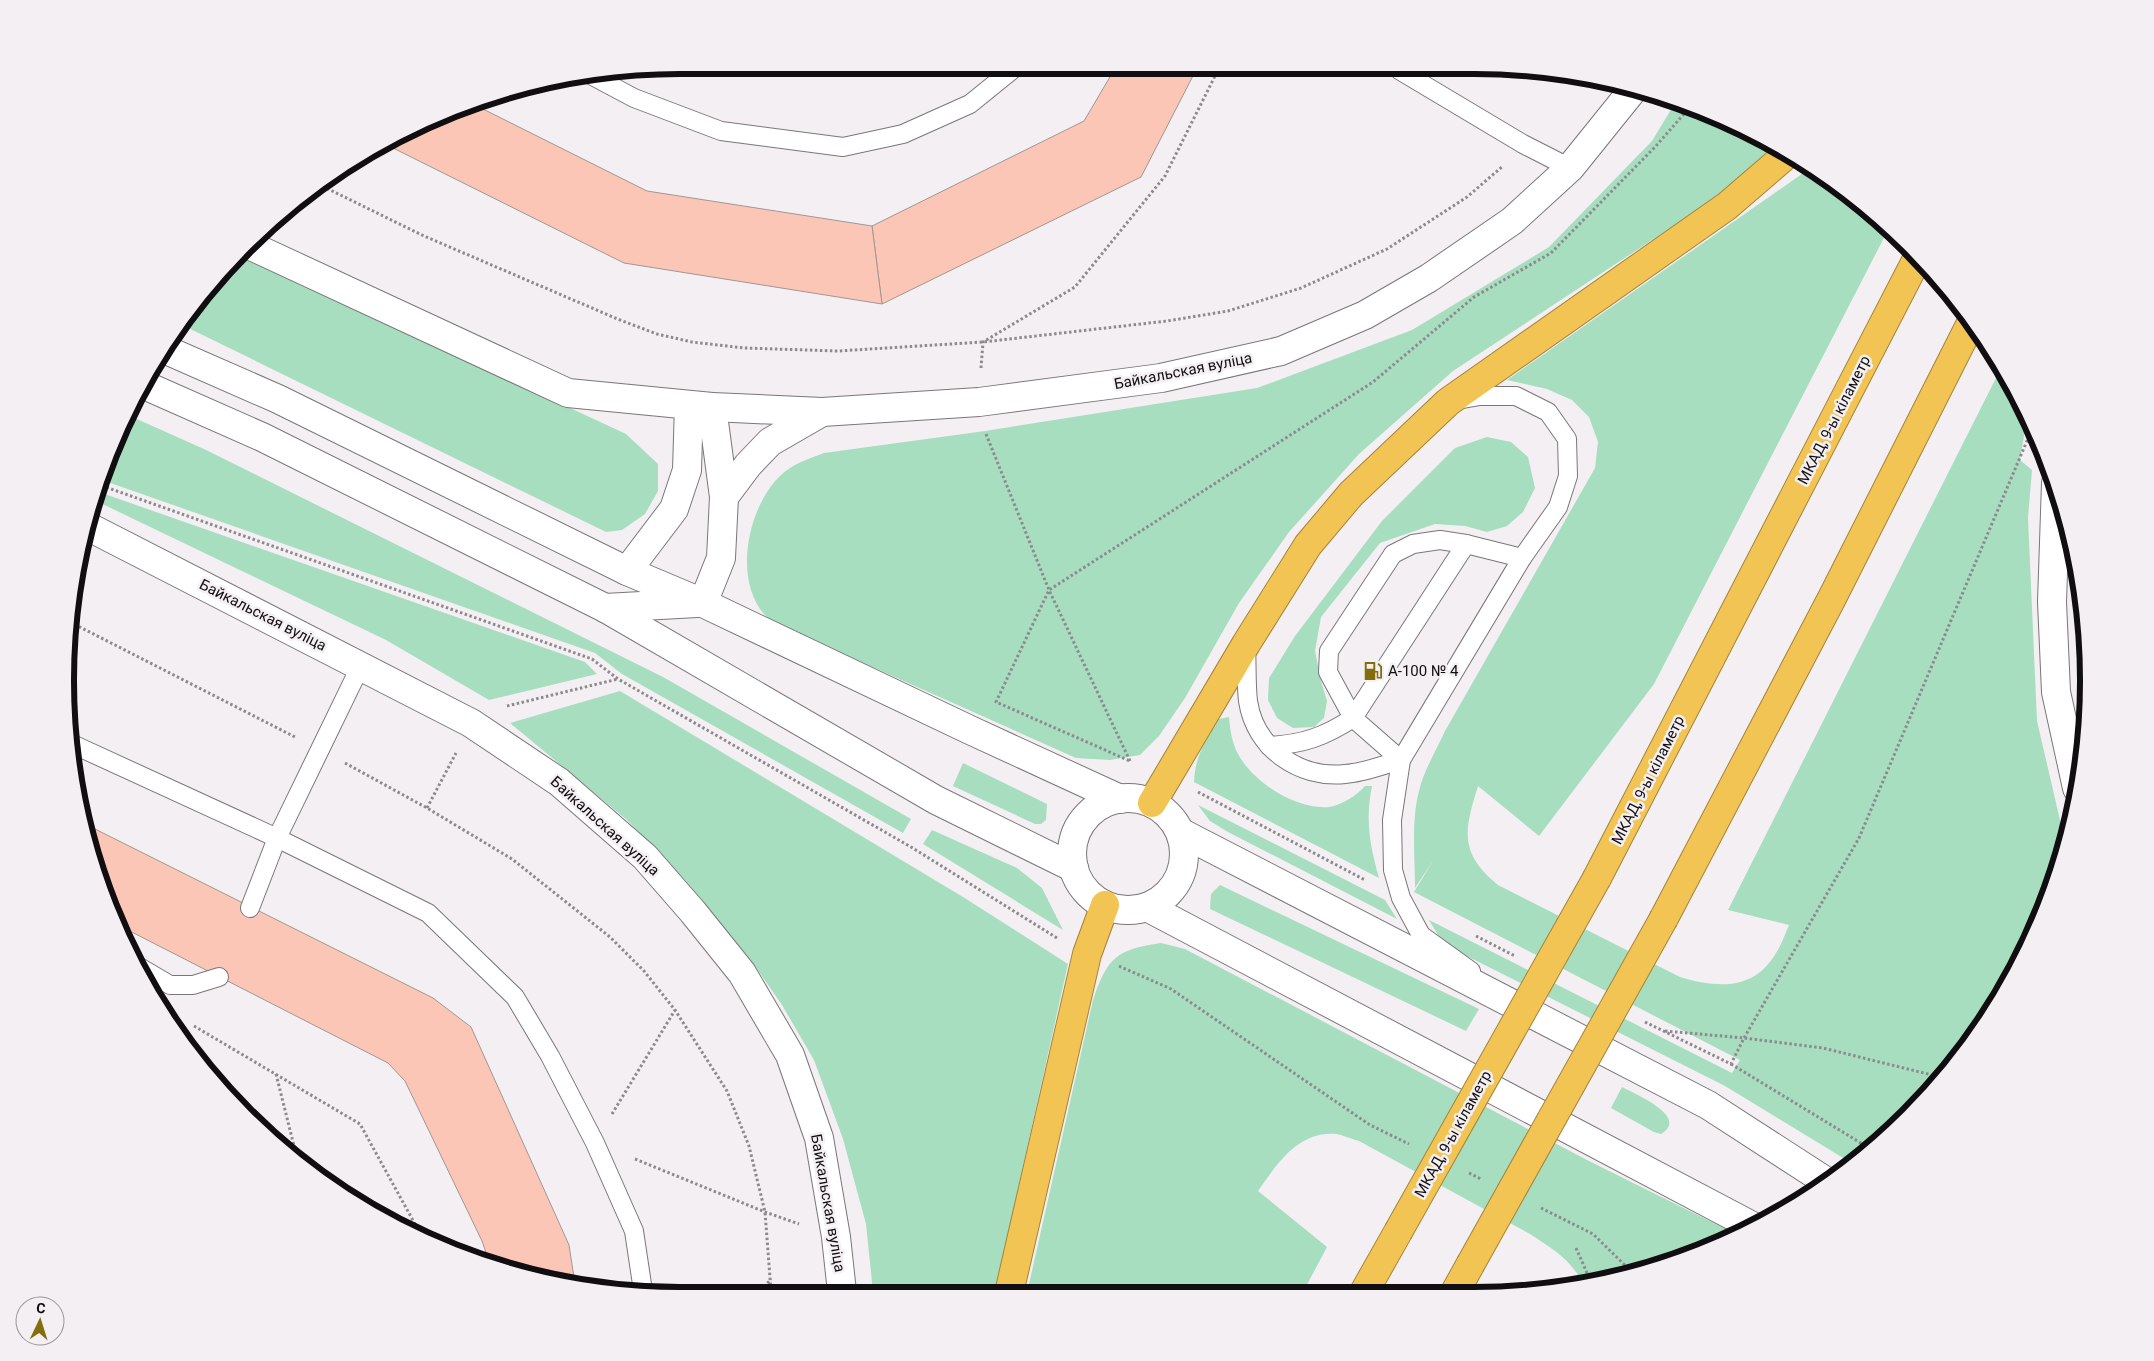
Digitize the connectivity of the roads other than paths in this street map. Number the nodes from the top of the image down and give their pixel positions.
1 (1007, 74) edge
2 (1406, 74) edge
3 (599, 79) edge
4 (1630, 94) edge
5 (1782, 158) edge
6 (1570, 168) junction
7 (255, 248) edge
8 (1915, 264) edge
9 (1968, 329) edge
10 (171, 352) edge
11 (149, 387) edge
12 (1448, 402) junction
13 (700, 406) junction
14 (822, 412) junction
15 (724, 497) junction
16 (2055, 508) edge
17 (93, 529) edge
18 (1466, 544) junction
19 (1522, 558) junction
20 (627, 571) junction
21 (703, 603) junction
22 (604, 608) junction
23 (1246, 644) junction
24 (361, 665) junction
25 (1352, 718) junction
26 (78, 746) edge
27 (1269, 746) junction
28 (1401, 760) junction
29 (2073, 771) edge
30 (1120, 799) junction
31 (1152, 803) junction
32 (1180, 832) junction
33 (277, 838) junction
34 (1074, 868) junction
35 (1105, 905) junction
36 (1147, 907) junction
37 (250, 908) dead end
38 (149, 973) edge
39 (219, 977) dead end
40 (1526, 1012) junction
41 (1821, 1178) edge
42 (1746, 1223) edge
43 (642, 1286) edge
44 (841, 1287) edge
45 (1010, 1287) edge
46 (1367, 1287) edge
47 (1458, 1287) edge

1 - 3 lane
2 - 6 lane
4 - 6 main road, Байкальская вуліца
5 - 12 highway
6 - 14 main road, Байкальская вуліца
7 - 13 main road, Байкальская вуліца
8 - 46 highway, МКАД, 9-ы кіламетр, bridge
9 - 47 highway, bridge
10 - 20 main road
11 - 22 main road
12 - 19 lane
12 - 23 highway
13 - 14 main road, Байкальская вуліца
13 - 15 main road
13 - 20 main road
14 - 15 main road
15 - 21 main road
16 - 29 main road
17 - 24 main road, Байкальская вуліца
18 - 19 lane
18 - 25 lane
18 - 25 lane
19 - 28 lane
20 - 21 main road
21 - 22 main road
21 - 30 main road
22 - 34 main road
23 - 27 lane
23 - 31 highway
24 - 33 lane
24 - 44 main road, Байкальская вуліца
25 - 27 lane
25 - 28 lane
26 - 33 lane
27 - 28 lane
28 - 40 lane
30 - 31 main road
30 - 34 main road
31 - 32 main road
32 - 36 main road
32 - 40 main road
33 - 37 lane
33 - 43 lane
34 - 35 main road
35 - 36 main road
35 - 45 highway
36 - 42 main road
38 - 39 lane
40 - 41 main road

